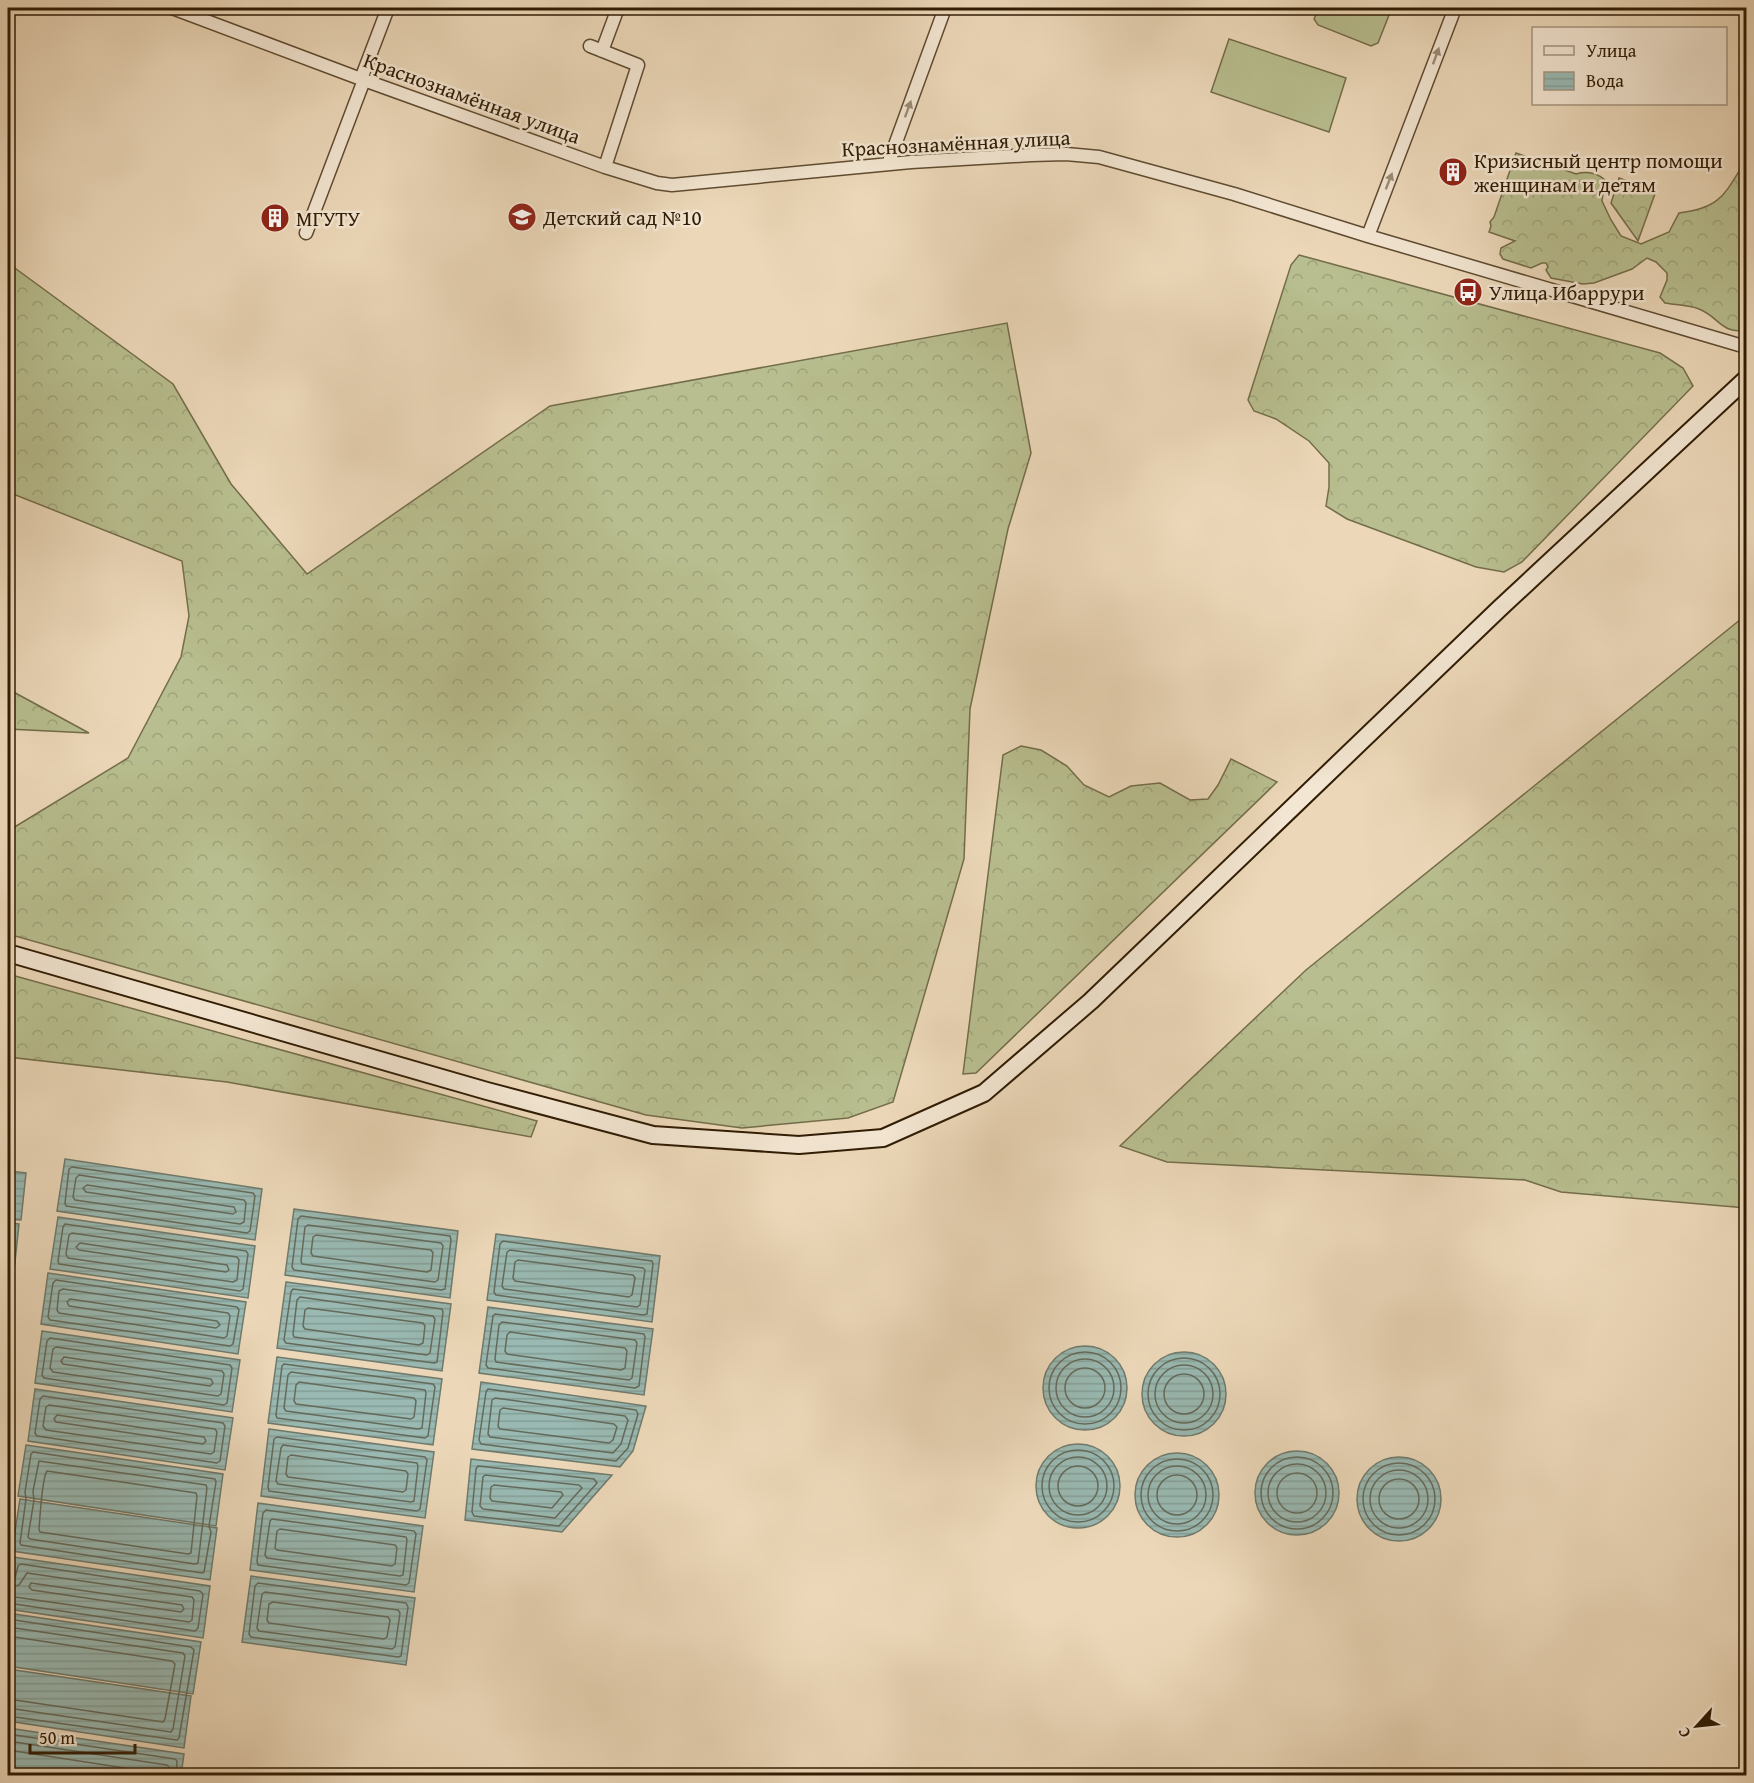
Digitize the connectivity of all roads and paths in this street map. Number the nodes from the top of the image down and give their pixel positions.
1 (172, 8) edge
2 (388, 8) edge
3 (618, 8) edge
4 (945, 8) edge
5 (1455, 8) edge
6 (590, 46) dead end
7 (602, 51) junction
8 (362, 79) junction
9 (888, 164) junction
10 (605, 167) junction
11 (306, 233) dead end
12 (1368, 236) junction
13 (1746, 347) edge
14 (1746, 379) edge
15 (8, 953) edge

1 - 8 street, Краснознамённая улица
2 - 8 street
3 - 7 street
9 -> 4 street
12 -> 5 street
6 - 7 street
7 - 10 street
8 - 10 street, Краснознамённая улица
8 - 11 street
9 - 10 street, Краснознамённая улица
9 - 12 street, Краснознамённая улица
12 - 13 street, Краснознамённая улица
14 - 15 main road

